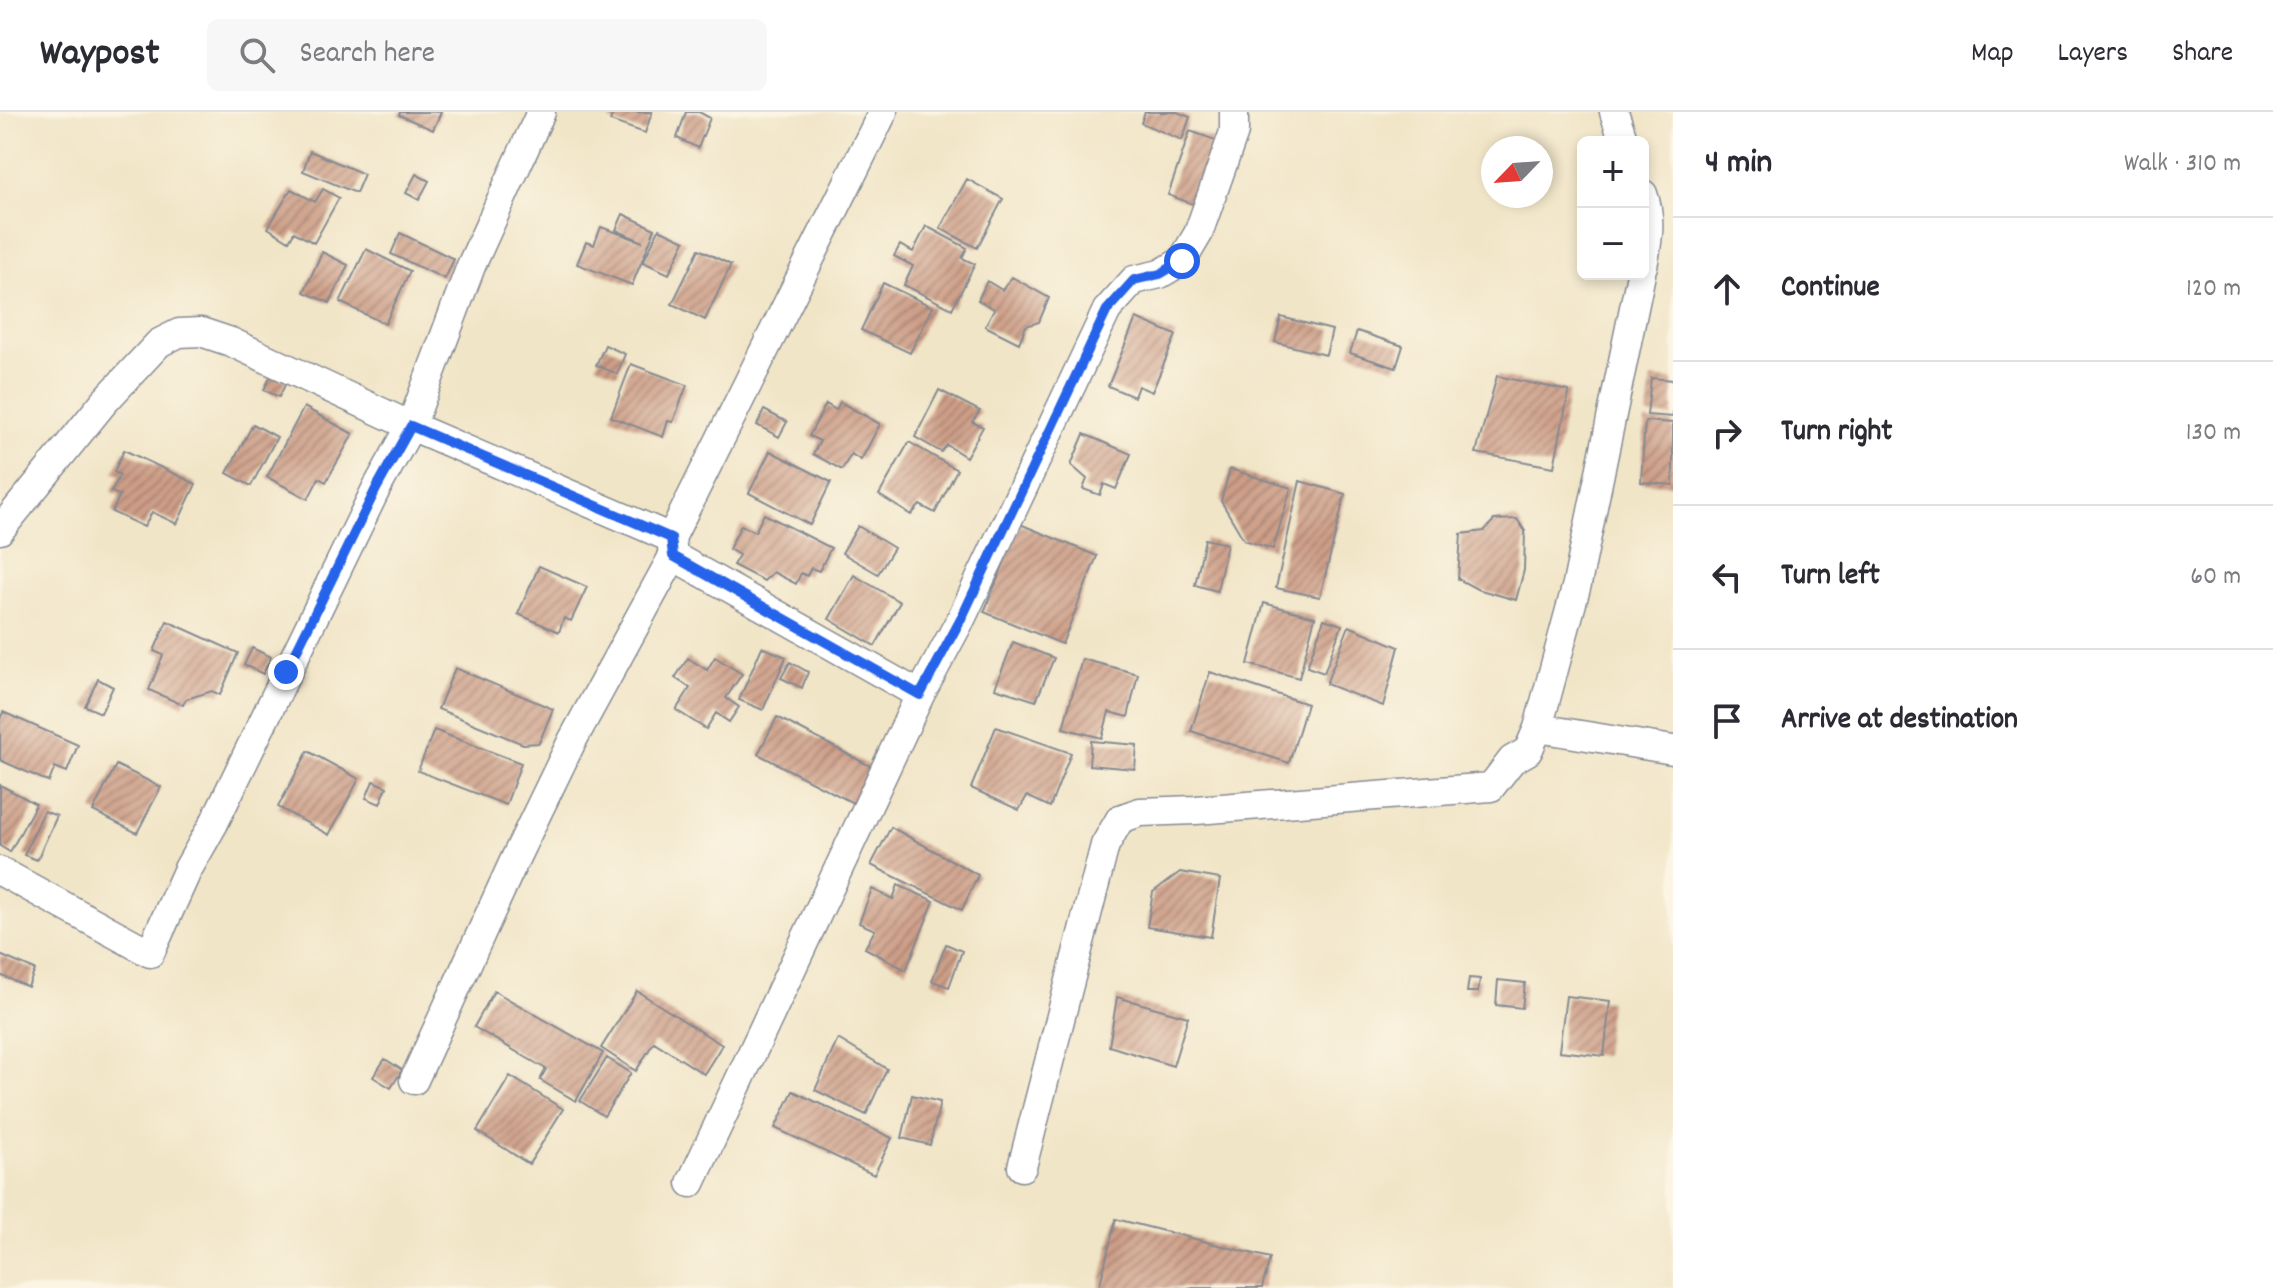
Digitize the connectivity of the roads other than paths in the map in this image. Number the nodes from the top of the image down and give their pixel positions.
1 (541, 112) edge
2 (883, 112) edge
3 (1234, 112) edge
4 (1614, 112) edge
5 (1622, 136) edge
6 (1640, 280) edge
7 (411, 426) junction
8 (0, 530) edge
9 (672, 547) junction
10 (920, 695) junction
11 (1538, 728) junction
12 (1673, 750) edge
13 (0, 871) edge
14 (414, 1080) dead end
15 (1022, 1167) dead end
16 (691, 1183) dead end

1 - 7 street
2 - 9 street
3 - 10 street
4 - 5 street
6 - 11 street
7 - 8 street
7 - 9 street
7 - 13 street
9 - 10 street
9 - 14 street
10 - 16 street
11 - 12 street
11 - 15 street

